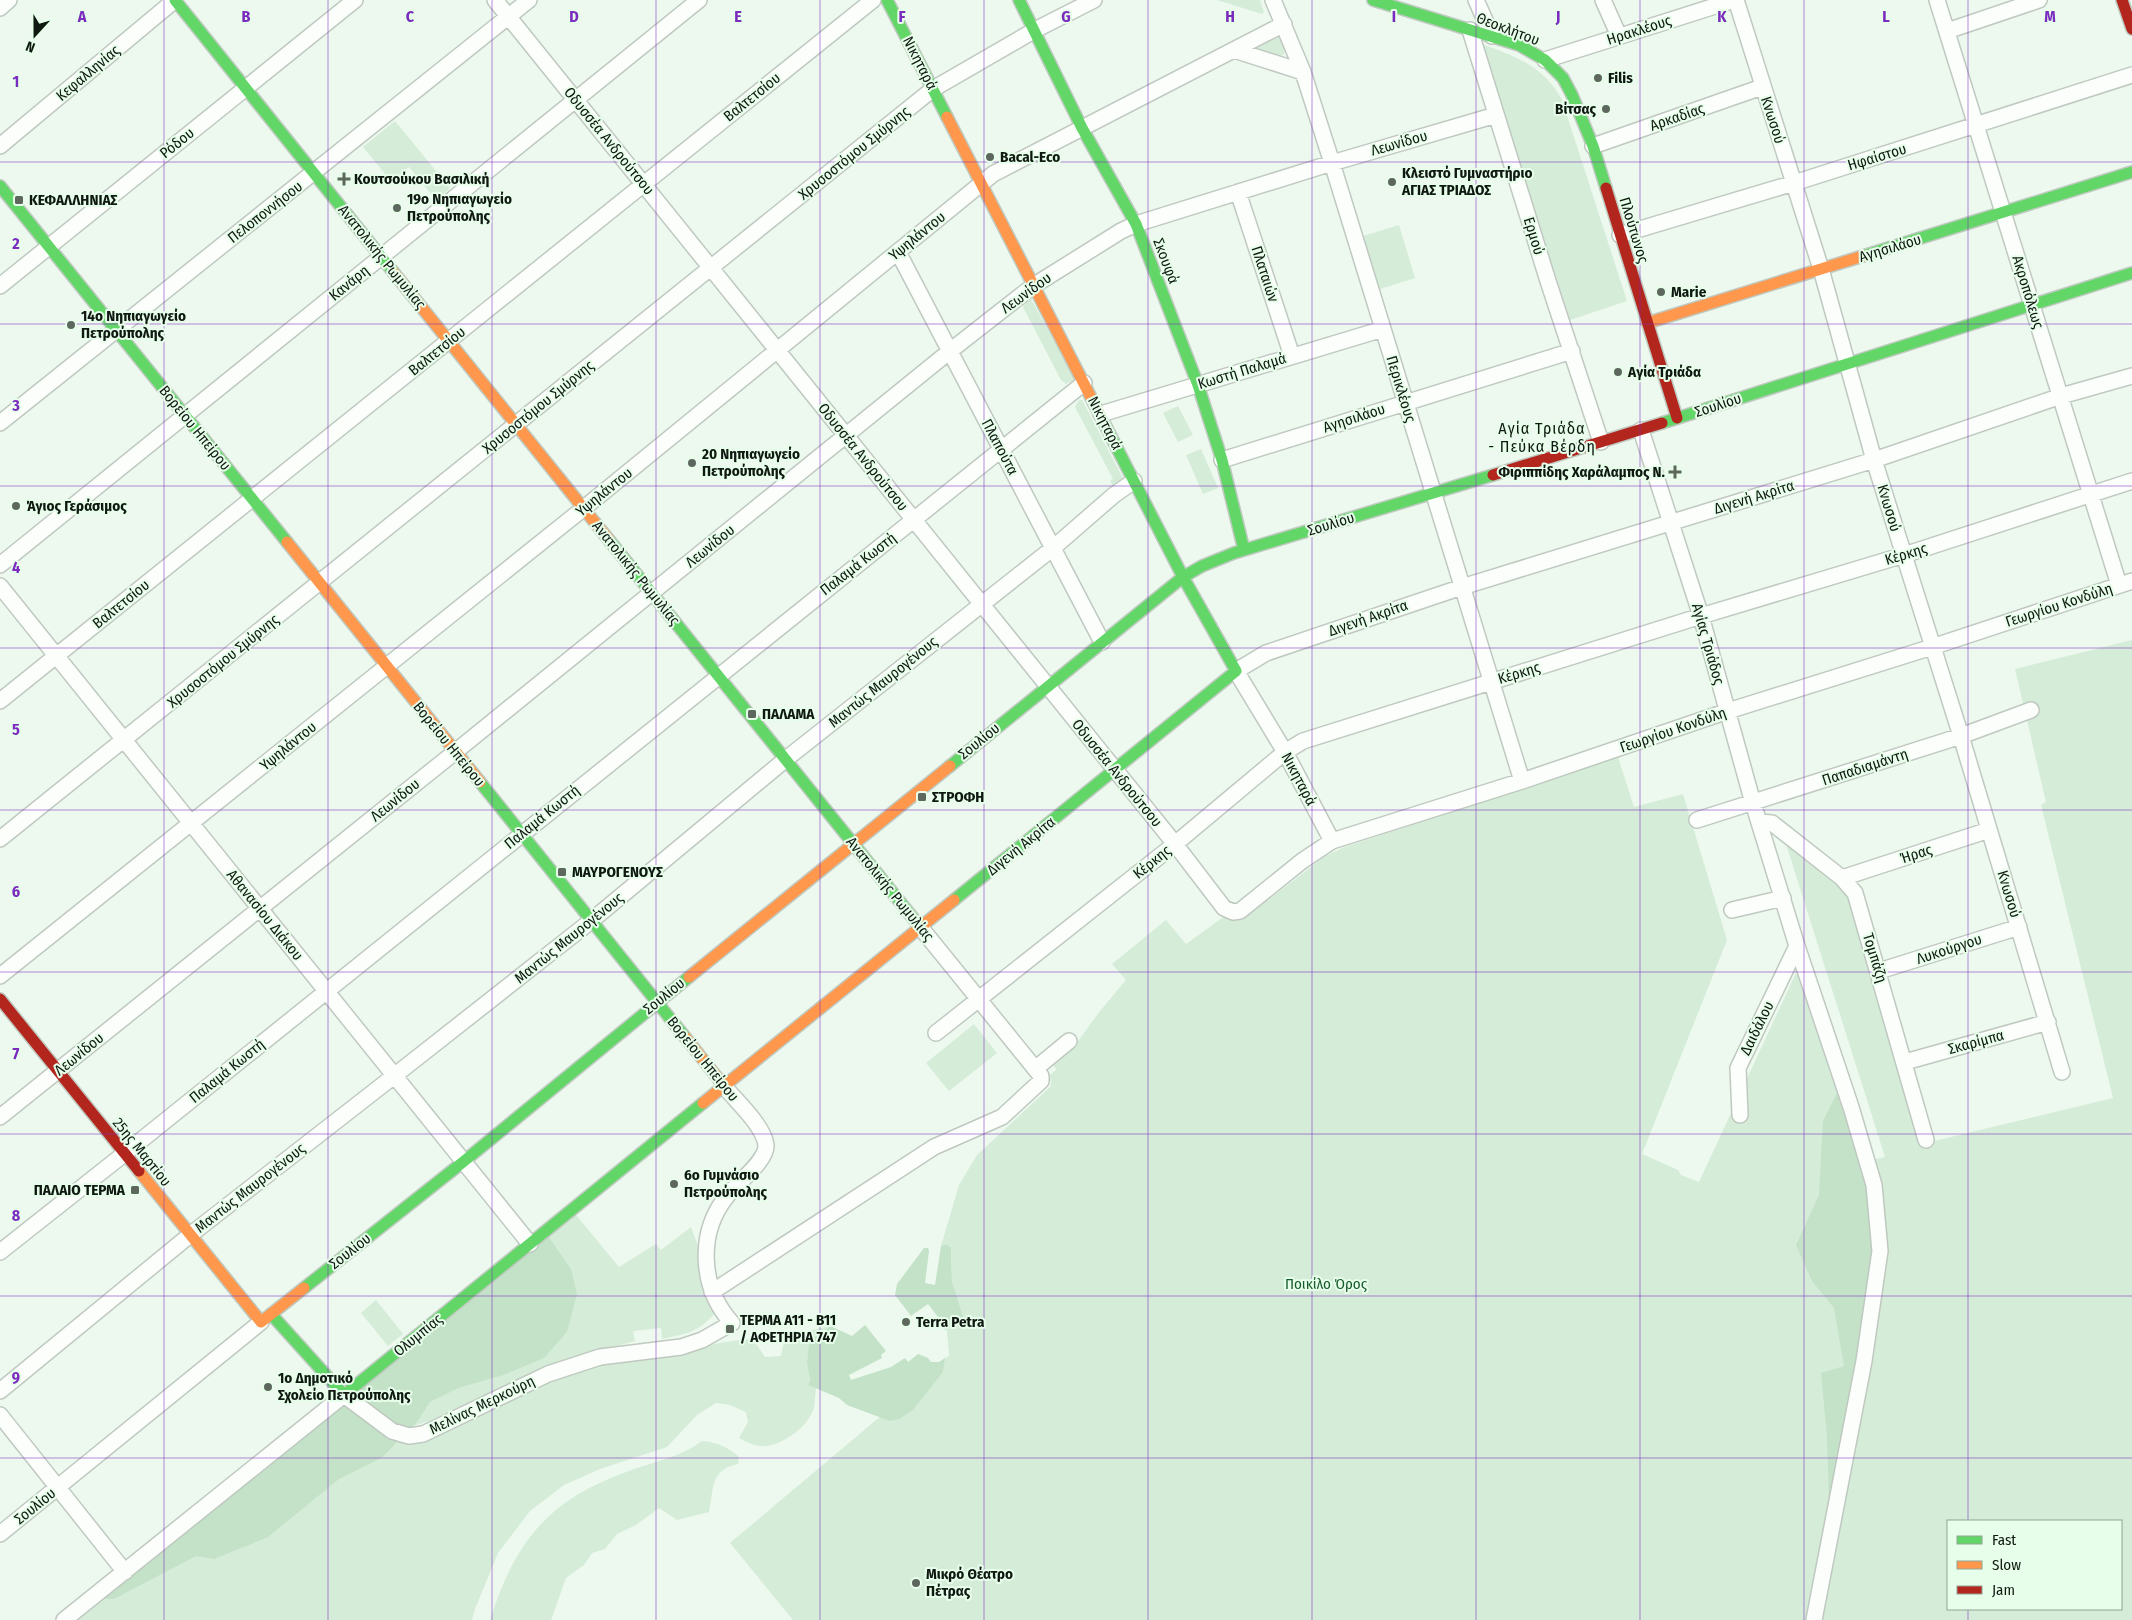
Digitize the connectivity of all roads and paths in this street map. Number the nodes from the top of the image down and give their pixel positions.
1 (9, 0) edge
2 (175, 0) edge
3 (354, 0) edge
4 (495, 0) edge
5 (529, 0) edge
6 (699, 0) edge
7 (874, 0) edge
8 (888, 0) edge
9 (1019, 0) edge
10 (1094, 0) edge
11 (1273, 0) edge
12 (1373, 0) edge
13 (1476, 0) edge
14 (1603, 0) edge
15 (1735, 0) edge
16 (1937, 0) edge
17 (2039, 0) edge
18 (2122, 0) edge
19 (0, 8) edge
20 (509, 17) junction
21 (1284, 24) junction
22 (2132, 29) edge
23 (1035, 30) junction
24 (1470, 30) junction
25 (1947, 31) junction
26 (1492, 36) junction
27 (1619, 36) junction
28 (1234, 50) junction
29 (1545, 60) junction
30 (1303, 72) junction
31 (2132, 75) edge
32 (245, 87) junction
33 (1762, 87) junction
34 (933, 89) junction
35 (576, 99) junction
36 (1496, 115) junction
37 (1977, 125) junction
38 (1082, 128) junction
39 (0, 146) edge
40 (1593, 146) junction
41 (1332, 163) junction
42 (2132, 172) edge
43 (315, 173) junction
44 (1794, 183) junction
45 (643, 184) junction
46 (982, 184) junction
47 (0, 186) edge
48 (1238, 192) junction
49 (2004, 212) junction
50 (1136, 224) junction
51 (1620, 235) junction
52 (49, 246) junction
53 (898, 252) junction
54 (381, 256) junction
55 (710, 268) junction
56 (1821, 269) junction
57 (2132, 273) edge
58 (0, 286) edge
59 (1034, 286) junction
60 (2032, 305) junction
61 (1647, 323) junction
62 (1383, 328) junction
63 (116, 330) junction
64 (449, 340) junction
65 (950, 351) junction
66 (1572, 351) junction
67 (777, 352) junction
68 (1292, 356) junction
69 (1846, 364) junction
70 (2132, 376) edge
71 (1084, 382) junction
72 (1198, 385) junction
73 (2061, 396) junction
74 (1405, 402) junction
75 (1101, 414) junction
76 (186, 416) junction
77 (1677, 418) junction
78 (0, 423) edge
79 (516, 424) junction
80 (1641, 430) junction
81 (846, 436) junction
82 (1601, 442) junction
83 (1001, 449) junction
84 (1222, 460) junction
85 (1874, 460) junction
86 (1134, 481) junction
87 (2132, 481) edge
88 (1433, 493) junction
89 (2091, 495) junction
90 (252, 500) junction
91 (584, 508) junction
92 (914, 520) junction
93 (1670, 523) junction
94 (1053, 548) junction
95 (1244, 550) junction
96 (1904, 555) junction
97 (0, 565) edge
98 (1183, 577) junction
99 (320, 583) junction
100 (2126, 583) edge
101 (0, 586) edge
102 (1462, 587) junction
103 (652, 592) junction
104 (981, 604) junction
105 (1701, 616) junction
106 (1102, 642) junction
107 (1932, 647) junction
108 (56, 656) junction
109 (386, 666) junction
110 (1236, 671) junction
111 (718, 675) junction
112 (1492, 681) junction
113 (1047, 686) junction
114 (0, 701) edge
115 (2031, 710) dead end
116 (1728, 711) junction
117 (1961, 736) junction
118 (124, 740) junction
119 (455, 752) junction
120 (1285, 752) junction
121 (786, 760) junction
122 (1115, 771) junction
123 (1522, 781) junction
124 (1753, 802) junction
125 (1697, 820) dead end
126 (1759, 822) junction
127 (191, 823) junction
128 (1990, 830) junction
129 (521, 834) junction
130 (0, 838) edge
131 (1332, 841) junction
132 (853, 843) junction
133 (1175, 844) junction
134 (1842, 878) junction
135 (1783, 898) junction
136 (259, 908) junction
137 (1732, 910) dead end
138 (1233, 912) joint
139 (591, 920) junction
140 (2019, 926) junction
141 (921, 928) junction
142 (1796, 946) junction
143 (1879, 971) junction
144 (0, 976) edge
145 (326, 992) junction
146 (0, 999) edge
147 (978, 1000) junction
148 (657, 1002) junction
149 (2048, 1022) junction
150 (936, 1033) dead end
151 (1069, 1041) dead end
152 (1905, 1062) junction
153 (58, 1071) junction
154 (1038, 1072) junction
155 (2062, 1072) dead end
156 (394, 1076) junction
157 (724, 1086) junction
158 (1740, 1115) dead end
159 (0, 1117) edge
160 (1926, 1140) dead end
161 (124, 1154) junction
162 (463, 1162) junction
163 (190, 1234) junction
164 (530, 1244) junction
165 (0, 1252) edge
166 (712, 1292) junction
167 (266, 1318) junction
168 (732, 1323) joint
169 (0, 1391) edge
170 (344, 1395) junction
171 (0, 1415) edge
172 (58, 1487) junction
173 (0, 1534) edge
174 (125, 1572) junction
175 (64, 1620) edge
176 (1814, 1620) edge

1 - 19 street
2 - 32 street, Ανατολικής Ρωμυλίας
2 - 39 street, Κεφαλληνίας
3 - 32 street, Ρόδου
4 - 20 street, Οδυσσέα Ανδρούτσου
5 - 20 street, Πελοποννήσου
6 - 35 street, Κανάρη
7 - 45 street, Βαλτετσίου
8 - 34 street, Νικηταρά
9 - 23 street, Σκουφά
10 - 23 street, Χρυσοστόμου Σμύρνης
11 - 21 street, Περικλέους
12 - 24 street, Θεοκλήτου
13 - 26 street
14 - 27 street
15 - 27 street, Ηρακλέους
15 - 33 street, Κνωσού
16 - 25 street, Ακροπόλεως
17 - 25 street
18 - 22 street
20 - 35 street, Οδυσσέα Ανδρούτσου
20 - 43 street, Πελοποννήσου
21 - 28 street, Υψηλάντου
21 - 30 street, Περικλέους
23 - 34 street, Χρυσοστόμου Σμύρνης
23 - 38 street, Σκουφά
24 - 26 street, Θεοκλήτου
24 - 36 street, Ερμού
25 - 37 street, Ακροπόλεως
26 - 29 street, Θεοκλήτου
27 - 29 street, Ηρακλέους
28 - 30 street
28 - 38 street, Υψηλάντου
29 - 40 street, Πλούτωνος
30 - 41 street, Περικλέους
31 - 37 street, Ηφαίστου
32 - 43 street, Ανατολικής Ρωμυλίας
32 - 52 street, Ρόδου
33 - 40 street, Αρκαδίας
33 - 44 street, Κνωσού
34 - 46 street, Νικηταρά
34 - 55 street, Χρυσοστόμου Σμύρνης
35 - 45 street, Οδυσσέα Ανδρούτσου
35 - 54 street, Κανάρη
36 - 41 street, Λεωνίδου
36 - 66 street, Ερμού
37 - 44 street, Ηφαίστου
37 - 49 street, Ακροπόλεως
38 - 46 street, Υψηλάντου
38 - 50 street, Σκουφά
40 - 51 street, Πλούτωνος
41 - 48 street, Λεωνίδου
41 - 62 street, Περικλέους
42 - 49 street, Αγησιλάου
43 - 54 street, Ανατολικής Ρωμυλίας
43 - 63 street, Πελοποννήσου
44 - 51 street, Ηφαίστου
44 - 56 street, Κνωσού
45 - 55 street, Οδυσσέα Ανδρούτσου
45 - 64 street, Βαλτετσίου
46 - 53 street, Υψηλάντου
46 - 59 street, Νικηταρά
47 - 52 street, Βορείου Ηπείρου
48 - 50 street, Λεωνίδου
48 - 68 street, Πλαταιών
49 - 56 street, Αγησιλάου
49 - 60 street, Ακροπόλεως
50 - 59 street, Λεωνίδου
50 - 72 street, Σκουφά
51 - 61 street, Πλούτωνος
52 - 58 street, Ρόδου
52 - 63 street, Βορείου Ηπείρου
53 - 65 street, Πλαπούτα
53 - 67 street, Υψηλάντου
54 - 64 street, Ανατολικής Ρωμυλίας
54 - 76 street, Κανάρη
55 - 67 street, Οδυσσέα Ανδρούτσου
55 - 79 street, Χρυσοστόμου Σμύρνης
56 - 61 street, Αγησιλάου
56 - 69 street, Κνωσού
57 - 60 street, Σουλίου
59 - 65 street, Λεωνίδου
59 - 71 street, Νικηταρά
60 - 69 street, Σουλίου
60 - 73 street, Ακροπόλεως
61 - 77 street, Πλούτωνος
62 - 68 street, Κωστή Παλαμά
62 - 74 street, Περικλέους
63 - 76 street, Βορείου Ηπείρου
63 - 78 street, Πελοποννήσου
64 - 79 street, Ανατολικής Ρωμυλίας
64 - 90 street, Βαλτετσίου
65 - 81 street, Λεωνίδου
65 - 83 street, Πλαπούτα
66 - 74 street, Αγησιλάου
66 - 82 street, Ερμού
67 - 81 street, Οδυσσέα Ανδρούτσου
67 - 91 street, Υψηλάντου
68 - 72 street, Κωστή Παλαμά
69 - 77 street, Σουλίου
69 - 85 street, Κνωσού
70 - 73 street, Διγενή Ακρίτα
71 - 75 street, Νικηταρά
71 - 83 street, Παλαμά Κωστή
72 - 75 street, Κωστή Παλαμά
72 - 84 street, Σκουφά
73 - 85 street, Διγενή Ακρίτα
73 - 89 street, Ακροπόλεως
74 - 84 street, Αγησιλάου
74 - 88 street, Περικλέους
75 - 86 street, Νικηταρά
76 - 90 street, Βορείου Ηπείρου
76 - 97 street, Κανάρη
77 - 80 street, Σουλίου
79 - 91 street, Ανατολικής Ρωμυλίας
79 - 99 street, Χρυσοστόμου Σμύρνης
80 - 82 street, Σουλίου
80 - 93 street, Αγίας Τριάδος
81 - 92 street, Οδυσσέα Ανδρούτσου
81 - 103 street, Λεωνίδου
82 - 88 street, Σουλίου
83 - 92 street, Παλαμά Κωστή
83 - 94 street, Πλαπούτα
84 - 95 street, Σκουφά
85 - 93 street, Διγενή Ακρίτα
85 - 96 street, Κνωσού
86 - 94 street, Μαντώς Μαυρογένους
86 - 98 street, Νικηταρά
87 - 89 street, Κέρκης
88 - 95 street, Σουλίου
88 - 102 street, Περικλέους
89 - 96 street, Κέρκης
89 - 100 street, Ακροπόλεως
90 - 99 street, Βορείου Ηπείρου
90 - 108 street, Βαλτετσίου
91 - 103 street, Ανατολικής Ρωμυλίας
91 - 109 street, Υψηλάντου
92 - 104 street, Οδυσσέα Ανδρούτσου
92 - 111 street, Παλαμά Κωστή
93 - 102 street, Διγενή Ακρίτα
93 - 105 street, Αγίας Τριάδος
94 - 104 street, Μαντώς Μαυρογένους
94 - 106 street, Πλαπούτα
95 - 98 street, Σουλίου
96 - 105 street, Κέρκης
96 - 107 street, Κνωσού
98 - 106 street, Σουλίου
98 - 110 street, Νικηταρά
99 - 109 street, Βορείου Ηπείρου
99 - 118 street, Χρυσοστόμου Σμύρνης
100 - 107 street, Γεωργίου Κονδύλη
101 - 108 street, Αθανασίου Διάκου
102 - 110 street, Διγενή Ακρίτα
102 - 112 street, Περικλέους
103 - 111 street, Ανατολικής Ρωμυλίας
103 - 119 street, Λεωνίδου
104 - 113 street, Οδυσσέα Ανδρούτσου
104 - 121 street, Μαντώς Μαυρογένους
105 - 112 street, Κέρκης
105 - 116 street, Αγίας Τριάδος
106 - 113 street, Σουλίου
107 - 116 street, Γεωργίου Κονδύλη
107 - 117 street, Κνωσού
108 - 114 street, Βαλτετσίου
108 - 118 street, Αθανασίου Διάκου
109 - 119 street, Βορείου Ηπείρου
109 - 127 street, Υψηλάντου
110 - 120 street, Νικηταρά
110 - 122 street, Διγενή Ακρίτα
111 - 121 street, Ανατολικής Ρωμυλίας
111 - 129 street, Παλαμά Κωστή
112 - 120 street, Κέρκης
112 - 123 street, Περικλέους
113 - 122 street, Οδυσσέα Ανδρούτσου
113 - 132 street, Σουλίου
115 - 117 street, Παπαδιαμάντη
116 - 123 street, Γεωργίου Κονδύλη
116 - 124 street, Αγίας Τριάδος
117 - 124 street, Παπαδιαμάντη
117 - 128 street, Κνωσού
118 - 127 street, Αθανασίου Διάκου
118 - 130 street, Χρυσοστόμου Σμύρνης
119 - 129 street, Βορείου Ηπείρου
119 - 136 street, Λεωνίδου
120 - 131 street, Νικηταρά
120 - 133 street, Κέρκης
121 - 132 street, Ανατολικής Ρωμυλίας
121 - 139 street, Μαντώς Μαυρογένους
122 - 133 street, Οδυσσέα Ανδρούτσου
122 - 141 street, Διγενή Ακρίτα
123 - 131 street, Γεωργίου Κονδύλη
124 - 125 street, Παπαδιαμάντη
124 - 126 street, Αγίας Τριάδος
126 - 134 street, Τομπάζη
126 - 135 street, Αγίας Τριάδος
127 - 136 street, Αθανασίου Διάκου
127 - 144 street, Υψηλάντου
128 - 134 street, Ήρας
128 - 140 street, Κνωσού
129 - 139 street, Βορείου Ηπείρου
129 - 145 street, Παλαμά Κωστή
131 - 138 street, Γεωργίου Κονδύλη
132 - 141 street, Ανατολικής Ρωμυλίας
132 - 148 street, Σουλίου
133 - 138 street, Οδυσσέα Ανδρούτσου
133 - 147 street, Κέρκης
134 - 143 street, Τομπάζη
135 - 137 street
135 - 142 street, Αγίας Τριάδος
136 - 145 street, Αθανασίου Διάκου
136 - 153 street, Λεωνίδου
139 - 148 street, Βορείου Ηπείρου
139 - 156 street, Μαντώς Μαυρογένους
140 - 143 street, Λυκούργου
140 - 149 street, Κνωσού
141 - 147 street, Ανατολικής Ρωμυλίας
141 - 157 street, Διγενή Ακρίτα
142 - 158 street, Δαιδάλου
142 - 176 street, Αγίας Τριάδος
143 - 152 street, Τομπάζη
145 - 156 street, Αθανασίου Διάκου
145 - 161 street, Παλαμά Κωστή
146 - 153 street, 25ης Μαρτίου
147 - 150 street, Κέρκης
147 - 154 street, Ανατολικής Ρωμυλίας
148 - 157 street, Βορείου Ηπείρου
148 - 162 street, Σουλίου
149 - 152 street, Σκαρίμπα
149 - 155 street, Κνωσού
151 - 154 street
152 - 160 street, Τομπάζη
153 - 159 street, Λεωνίδου
153 - 161 street, 25ης Μαρτίου
154 - 166 street
156 - 162 street, Αθανασίου Διάκου
156 - 163 street, Μαντώς Μαυρογένους
157 - 164 street, Ολυμπίας
157 - 166 street, Βορείου Ηπείρου
161 - 163 street, 25ης Μαρτίου
161 - 165 street, Παλαμά Κωστή
162 - 164 street, Αθανασίου Διάκου
162 - 167 street, Σουλίου
163 - 167 street, 25ης Μαρτίου
163 - 169 street, Μαντώς Μαυρογένους
164 - 170 street, Ολυμπίας
166 - 168 street, Βορείου Ηπείρου
167 - 170 street, Μελίνας Μερκούρη
167 - 172 street, Σουλίου
168 - 170 street, Μελίνας Μερκούρη
170 - 174 street, Ολυμπίας
171 - 172 street
172 - 173 street, Σουλίου
172 - 174 street
174 - 175 street, Ολυμπίας

